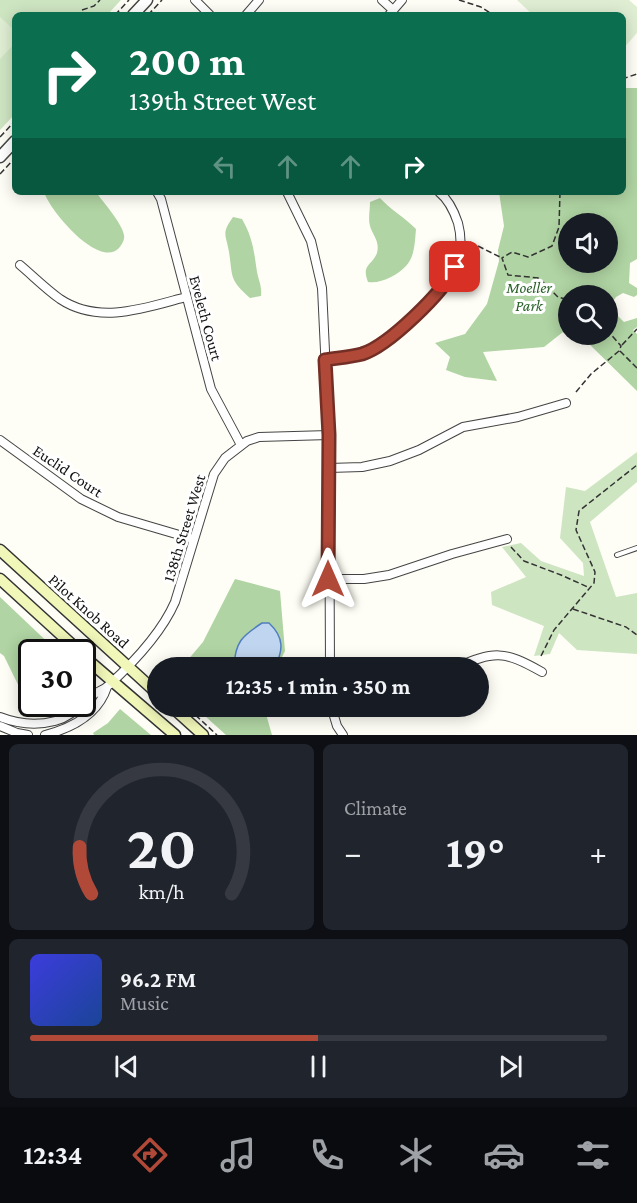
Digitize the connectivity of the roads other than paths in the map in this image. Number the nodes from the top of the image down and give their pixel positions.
1 (147, 0) edge
2 (195, 0) edge
3 (259, 0) edge
4 (382, 0) edge
5 (402, 0) edge
6 (136, 12) edge
7 (207, 12) edge
8 (249, 12) edge
9 (391, 12) edge
10 (12, 144) edge
11 (0, 157) edge
12 (159, 195) edge
13 (288, 195) edge
14 (442, 195) edge
15 (20, 265) dead end
16 (186, 297) junction
17 (325, 360) junction
18 (566, 403) dead end
19 (329, 435) junction
20 (0, 440) edge
21 (241, 445) junction
22 (329, 468) junction
23 (194, 539) junction
24 (508, 542) road end
25 (637, 548) edge
26 (0, 550) edge
27 (617, 555) dead end
28 (0, 579) edge
29 (328, 579) junction
30 (65, 639) edge
31 (330, 657) edge
32 (480, 657) edge
33 (127, 666) junction
34 (96, 670) edge
35 (542, 672) dead end
36 (110, 684) junction
37 (147, 684) edge
38 (0, 717) edge
39 (183, 717) edge
40 (335, 717) edge
41 (63, 718) junction
42 (0, 726) edge
43 (69, 731) edge
44 (28, 735) edge
45 (45, 735) edge
46 (175, 735) edge
47 (203, 735) edge
48 (343, 735) edge

1 - 6 street
2 - 7 street
3 - 8 street
4 - 9 street
5 - 9 street
10 - 11 street
12 - 16 street, Eveleth Court
13 - 17 street
14 - 17 street
15 - 16 street
16 - 21 street, Eveleth Court
17 - 19 street
18 - 22 street
19 - 21 street, 138th Street West
19 - 22 street
20 - 23 street, Euclid Court
21 - 23 street, 138th Street West
22 - 29 street
23 - 33 street, 138th Street West
24 - 29 street
25 - 27 lane
26 - 33 main road, Pilot Knob Road
28 - 30 main road
29 - 31 street
32 - 35 street
33 - 36 street, 138th Street West
33 - 37 main road, Pilot Knob Road
34 - 36 main road
36 - 41 street
36 - 43 street
36 - 46 main road
38 - 41 street
39 - 47 main road
40 - 48 street
41 - 43 street
42 - 44 street
43 - 45 street

